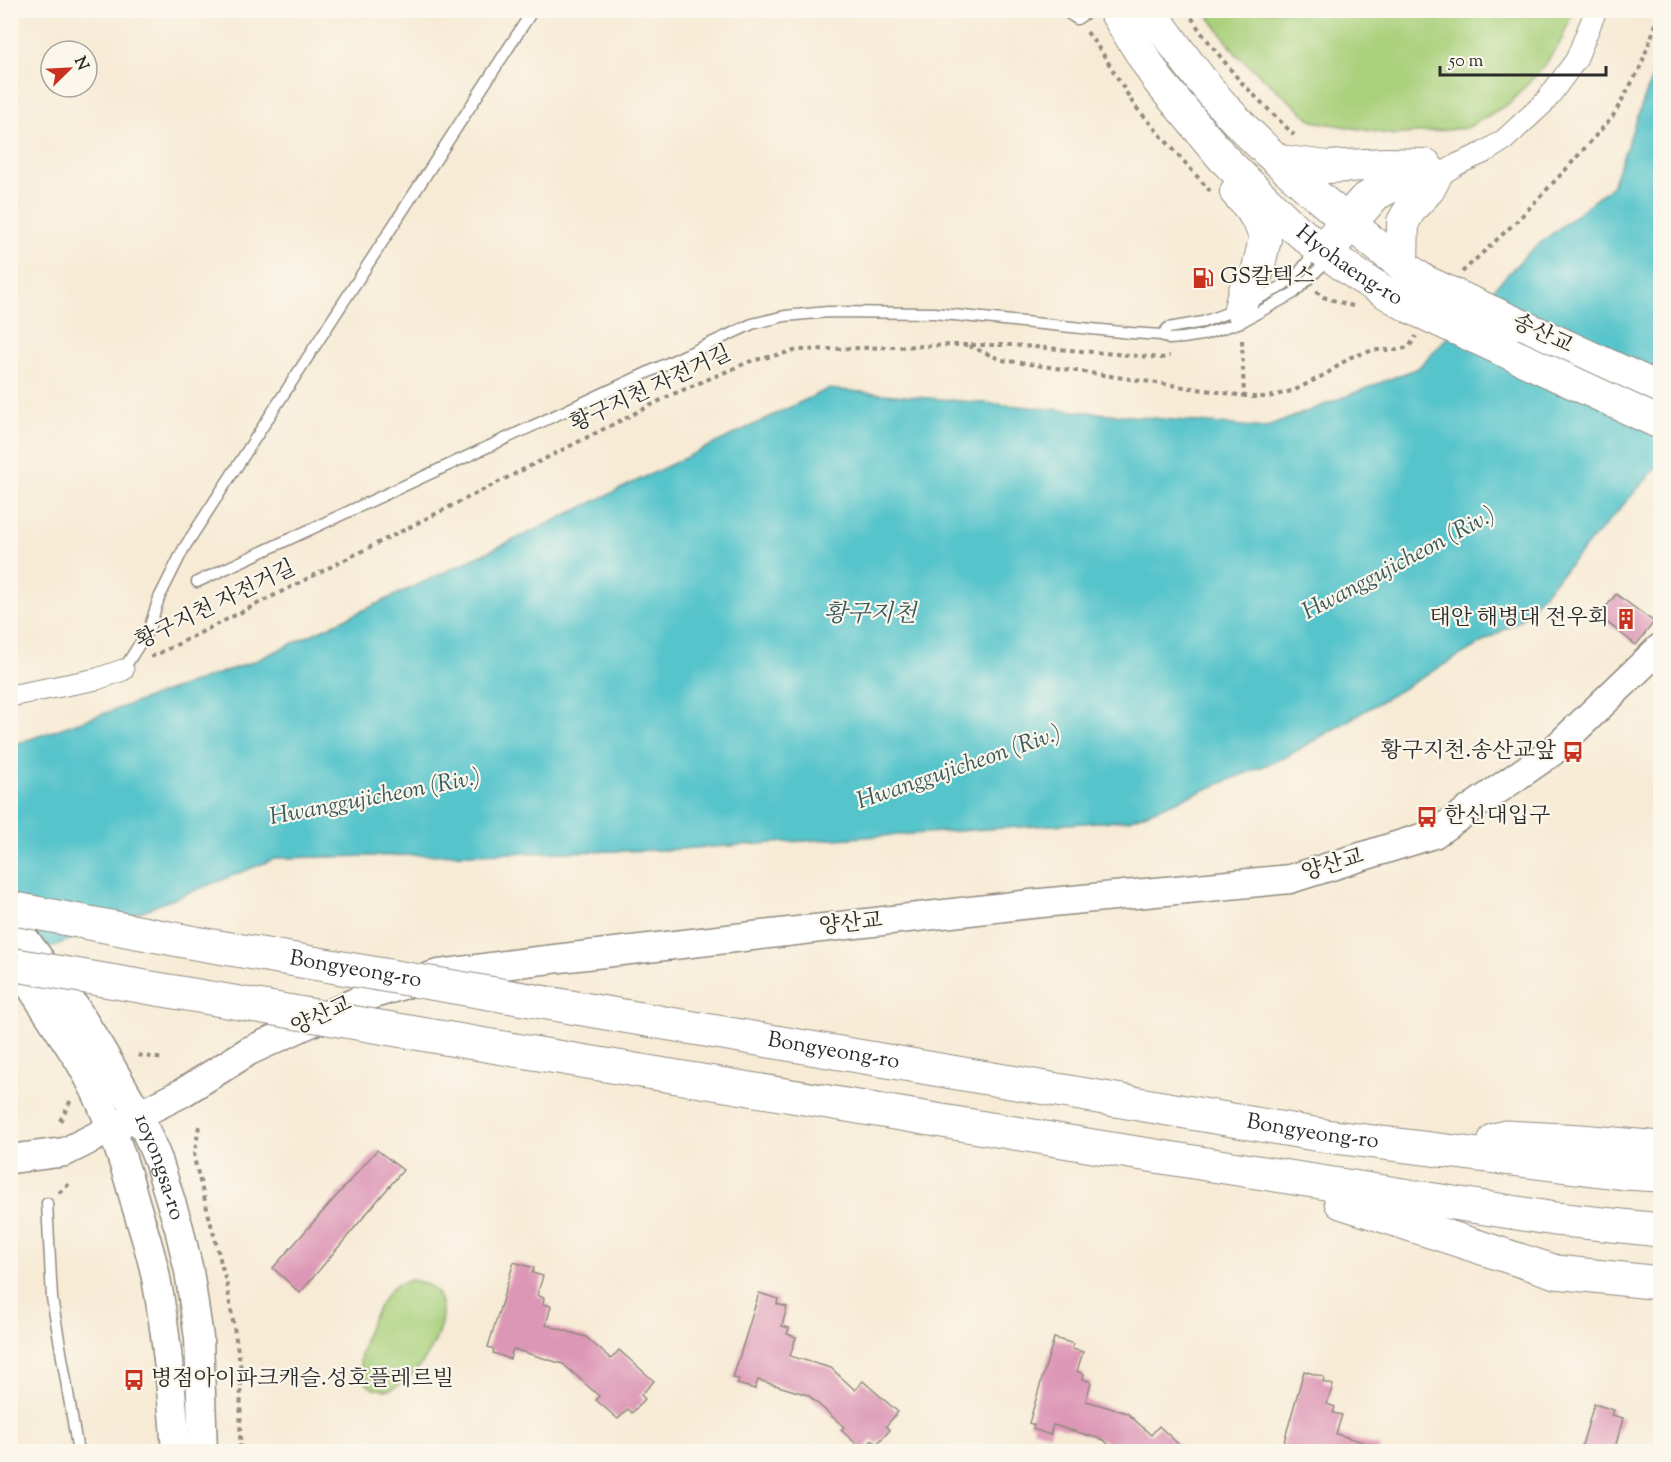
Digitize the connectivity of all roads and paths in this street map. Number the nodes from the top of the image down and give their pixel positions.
1 (534, 10) edge
2 (1063, 10) edge
3 (1091, 10) edge
4 (1114, 10) edge
5 (1150, 10) edge
6 (1187, 10) edge
7 (1596, 10) edge
8 (1074, 15) edge
9 (1181, 108) junction
10 (1279, 148) junction
11 (1223, 158) junction
12 (1440, 168) junction
13 (1348, 222) junction
14 (1325, 252) junction
15 (1412, 284) junction
16 (1240, 315) junction
17 (1242, 340) junction
18 (1232, 343) dead end
19 (1172, 356) dead end
20 (1660, 389) edge
21 (1244, 397) dead end
22 (1660, 423) edge
23 (197, 582) dead end
24 (1660, 648) edge
25 (123, 670) junction
26 (10, 696) edge
27 (10, 908) edge
28 (10, 920) edge
29 (10, 955) edge
30 (10, 964) edge
31 (138, 1055) dead end
32 (91, 1056) junction
33 (164, 1059) dead end
34 (139, 1115) junction
35 (199, 1126) dead end
36 (112, 1128) junction
37 (1660, 1148) edge
38 (1458, 1152) junction
39 (10, 1159) edge
40 (1239, 1169) junction
41 (1660, 1175) edge
42 (47, 1203) dead end
43 (179, 1227) junction
44 (1660, 1230) edge
45 (145, 1237) junction
46 (1660, 1283) edge
47 (78, 1452) edge
48 (176, 1452) edge
49 (203, 1452) edge
50 (240, 1452) edge

1 - 25 lane
2 - 8 lane
3 - 8 lane
4 - 9 main road, Hyohaeng-ro
5 - 10 main road, Hyohaeng-ro
6 - 10 path
7 - 12 street
9 - 10 main road
9 - 11 main road, Hyohaeng-ro
10 - 12 main road
10 - 13 main road, Hyohaeng-ro
11 - 14 main road, Hyohaeng-ro
11 - 16 main road
12 - 13 street
12 - 15 main road
13 - 14 street
13 - 15 main road, Hyohaeng-ro
14 - 15 main road, Hyohaeng-ro
14 - 16 lane
14 - 16 lane
15 - 20 main road, 송산교, bridge
15 - 22 main road, Hyohaeng-ro, bridge
16 - 17 path
16 - 23 lane
17 - 18 path
17 - 21 path
19 - 25 path, 황구지천 자전거길
24 - 34 street, 양산교
25 - 26 street
27 - 38 highway, Bongyeong-ro, bridge
28 - 32 street, 10yongsa-ro
29 - 32 street, 10yongsa-ro
30 - 40 highway, bridge
31 - 33 path
32 - 34 street, 10yongsa-ro
32 - 36 street, 10yongsa-ro
34 - 36 street, 양산교
34 - 43 street, 10yongsa-ro
35 - 50 path
36 - 39 street, 양산교
36 - 45 street, 10yongsa-ro
37 - 38 highway
38 - 41 highway, Bongyeong-ro
40 - 44 highway
40 - 46 highway
42 - 47 lane
43 - 45 street
43 - 49 street, 10yongsa-ro
45 - 48 street, 10yongsa-ro

